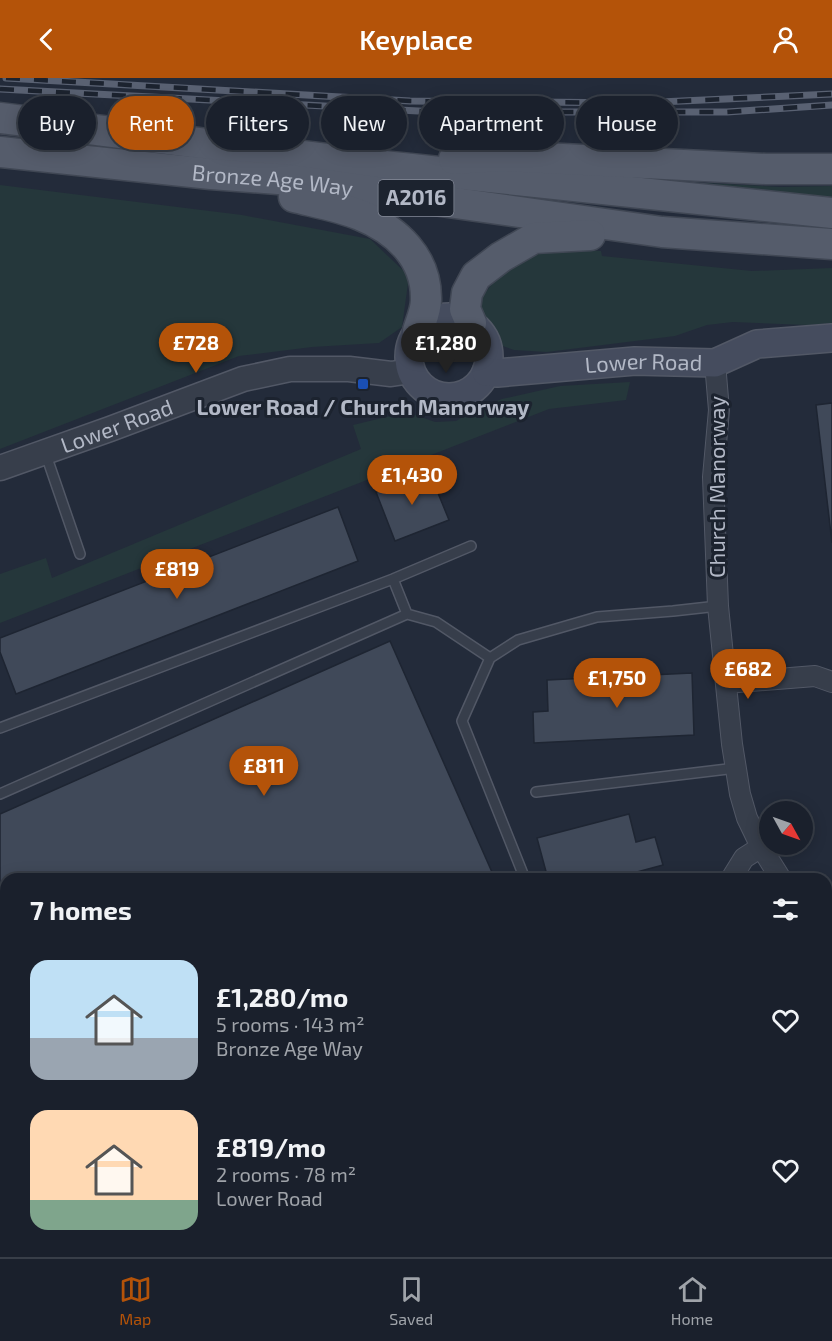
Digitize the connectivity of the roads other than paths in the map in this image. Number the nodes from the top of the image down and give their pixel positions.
1 (0, 118) edge
2 (0, 152) edge
3 (383, 166) junction
4 (832, 168) edge
5 (211, 174) junction
6 (832, 213) edge
7 (662, 232) junction
8 (832, 244) edge
9 (471, 323) junction
10 (418, 331) junction
11 (832, 338) edge
12 (715, 363) junction
13 (411, 371) junction
14 (486, 372) junction
15 (45, 452) junction
16 (0, 468) edge
17 (471, 546) dead end
18 (80, 554) dead end
19 (393, 579) junction
20 (718, 606) junction
21 (407, 614) junction
22 (490, 658) junction
23 (832, 682) edge
24 (726, 683) junction
25 (0, 728) edge
26 (736, 768) junction
27 (536, 792) dead end
28 (0, 794) edge
29 (759, 843) edge
30 (759, 848) edge
31 (766, 855) edge
32 (523, 873) edge
33 (735, 873) edge
34 (777, 873) edge

1 - 3 main road, Bronze Age Way / A2016
2 - 5 main road, Bronze Age Way / A2016
3 - 4 main road
3 - 6 main road, Bronze Age Way / A2016
5 - 7 main road, Bronze Age Way / A2016
5 - 10 main road
7 - 8 main road, Bronze Age Way / A2016
7 - 9 main road
9 - 10 main road
9 - 14 main road
10 - 13 main road
11 - 12 main road, Lower Road
12 - 14 main road, Lower Road
12 - 20 street, Church Manorway
13 - 14 main road
13 - 15 street, Lower Road
15 - 16 street, Lower Road
15 - 18 lane
17 - 19 lane
19 - 21 lane
19 - 25 lane
20 - 22 lane
20 - 24 street, Church Manorway
21 - 22 lane
21 - 28 lane
22 - 32 lane
23 - 24 street
24 - 26 street, Church Manorway
26 - 27 lane
26 - 29 street, Church Manorway
30 - 33 street
31 - 34 street, Church Manorway

